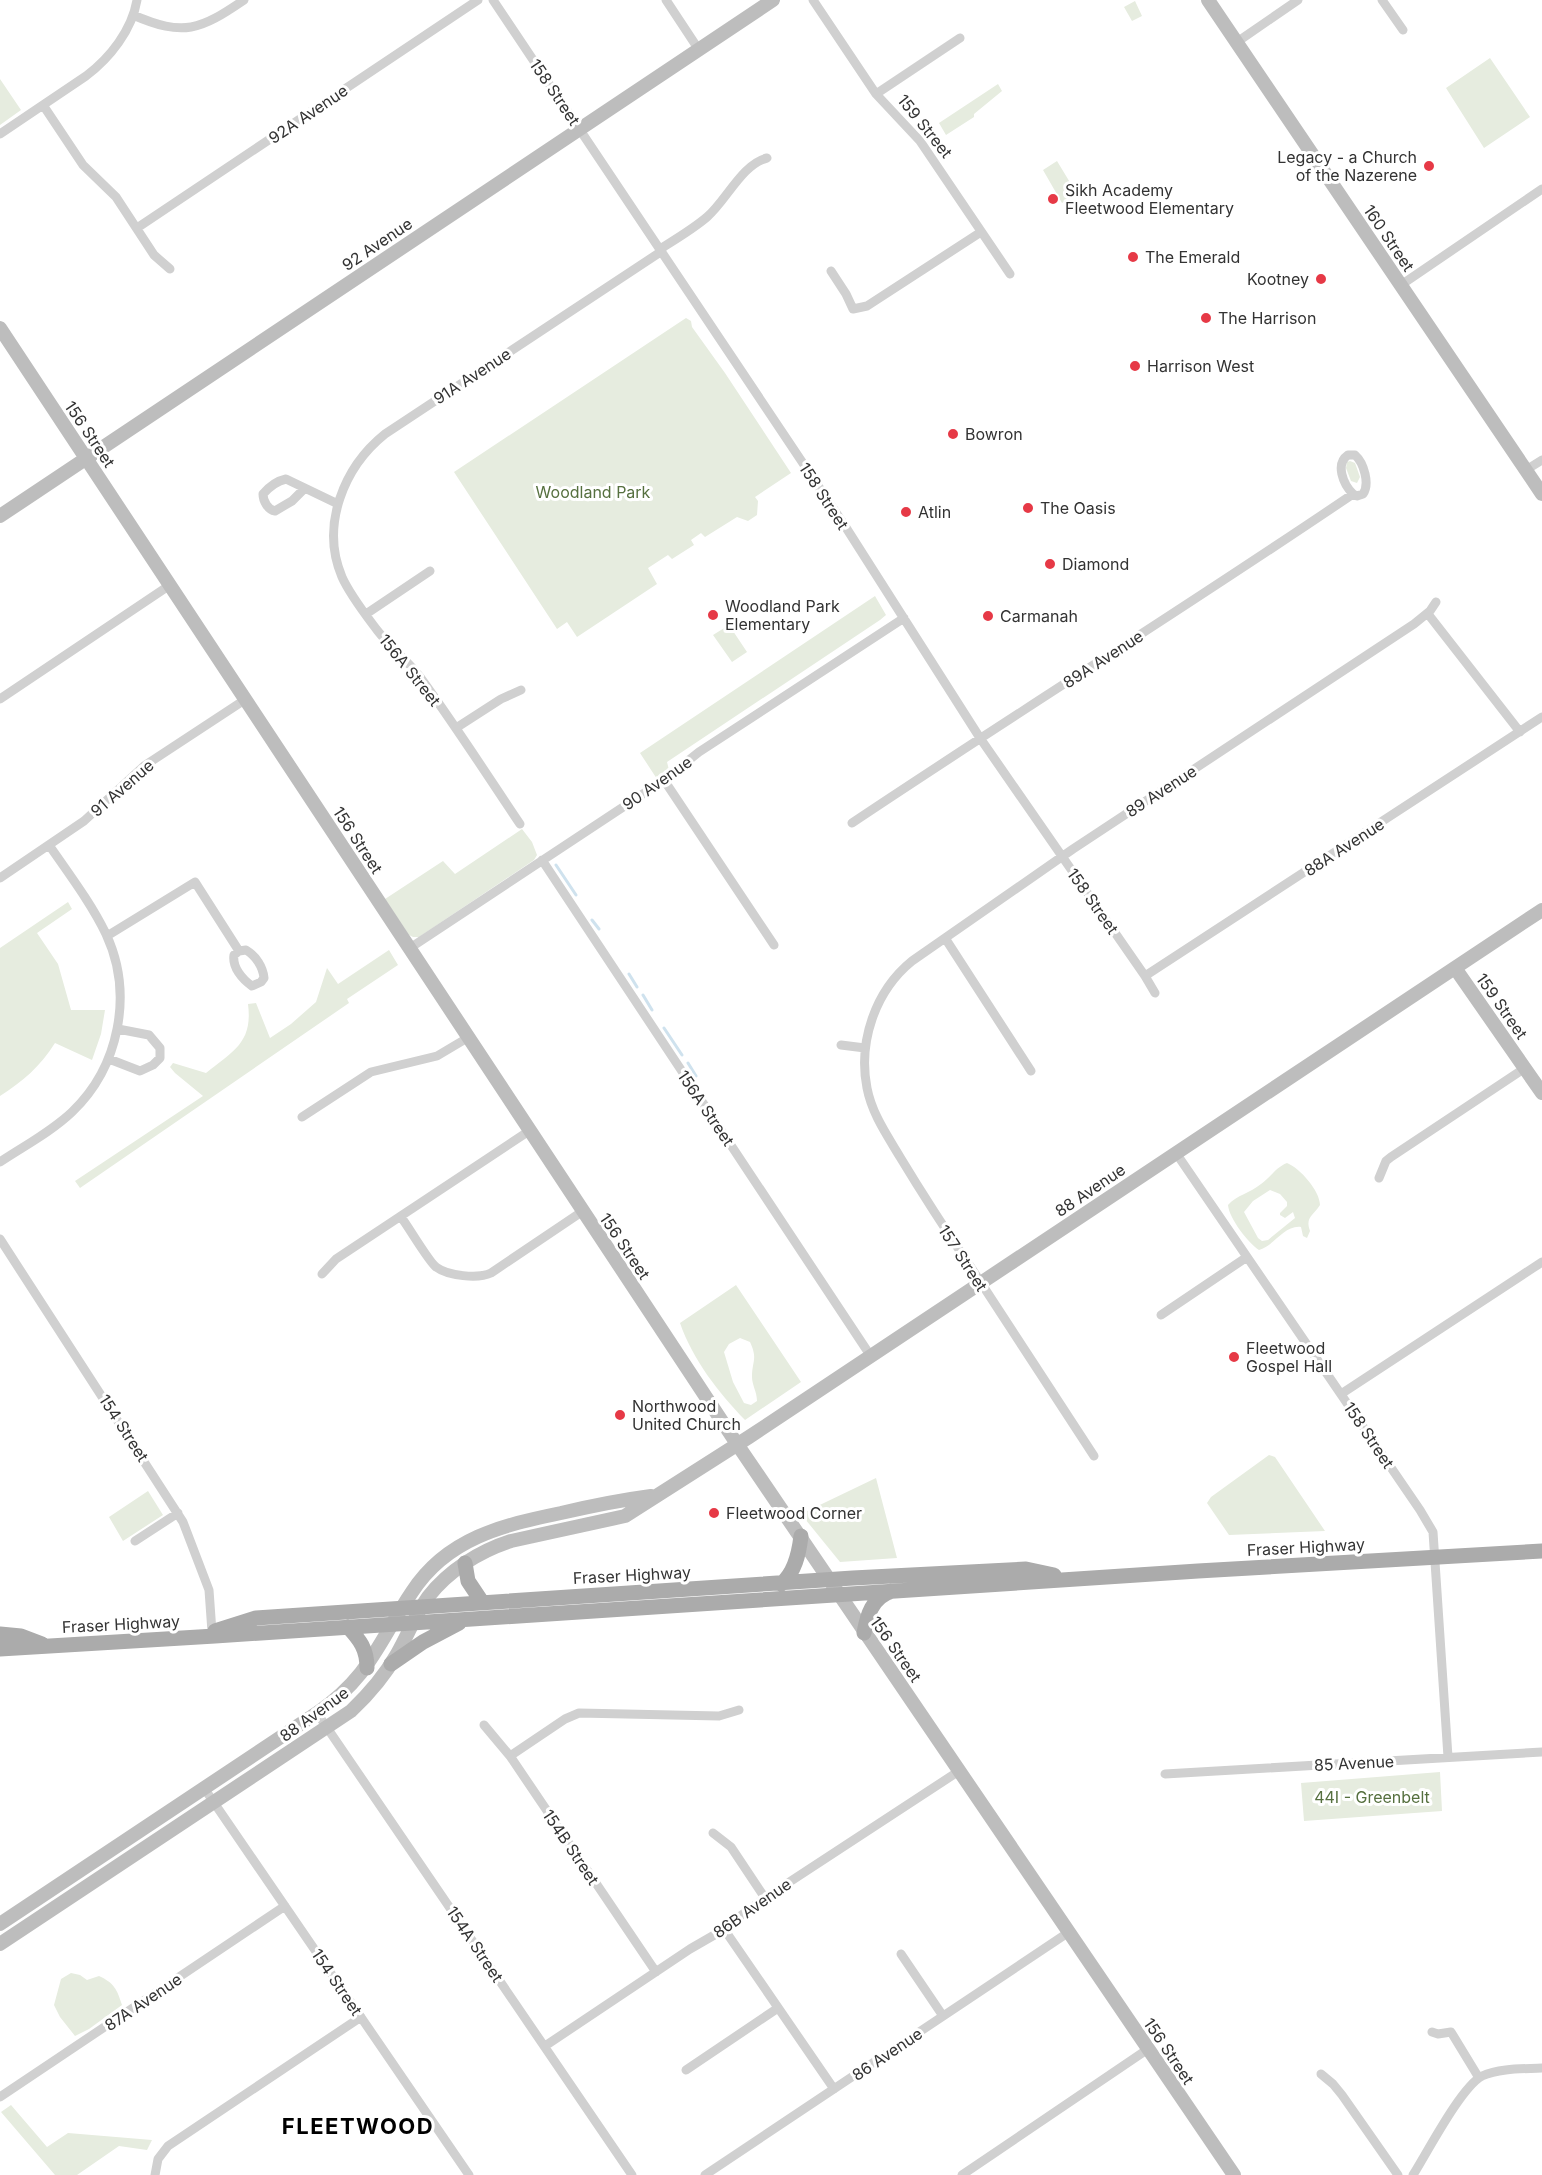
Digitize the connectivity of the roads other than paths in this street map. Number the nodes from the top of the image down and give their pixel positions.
1 (137, 0) edge
2 (244, 0) edge
3 (478, 0) edge
4 (493, 0) edge
5 (666, 0) edge
6 (773, 0) edge
7 (813, 0) edge
8 (1208, 0) edge
9 (1298, 0) edge
10 (1382, 0) edge
11 (133, 15) junction
12 (1403, 30) dead end
13 (960, 38) dead end
14 (1237, 42) junction
15 (699, 50) junction
16 (876, 94) junction
17 (43, 105) junction
18 (579, 129) junction
19 (0, 134) edge
20 (767, 158) dead end
21 (1541, 191) edge
22 (137, 228) junction
23 (981, 232) junction
24 (661, 250) junction
25 (170, 268) dead end
26 (831, 272) dead end
27 (1010, 274) dead end
28 (1401, 285) junction
29 (0, 328) edge
30 (86, 458) junction
31 (1542, 460) edge
32 (1526, 470) junction
33 (304, 489) dead end
34 (1353, 494) dead end
35 (1542, 494) edge
36 (338, 504) junction
37 (0, 516) edge
38 (430, 571) dead end
39 (170, 585) junction
40 (1436, 602) dead end
41 (366, 614) junction
42 (1428, 614) junction
43 (904, 618) junction
44 (521, 690) dead end
45 (0, 699) edge
46 (246, 699) junction
47 (1542, 717) edge
48 (456, 728) junction
49 (1520, 732) junction
50 (980, 738) junction
51 (664, 780) junction
52 (852, 823) dead end
53 (520, 824) dead end
54 (49, 845) junction
55 (1062, 856) junction
56 (542, 860) junction
57 (0, 878) edge
58 (1542, 910) edge
59 (107, 936) junction
60 (945, 938) junction
61 (774, 945) dead end
62 (410, 948) junction
63 (239, 951) dead end
64 (1455, 968) junction
65 (1145, 976) junction
66 (889, 986) joint
67 (1155, 993) dead end
68 (118, 1029) junction
69 (469, 1037) junction
70 (841, 1045) dead end
71 (865, 1048) junction
72 (109, 1059) junction
73 (1525, 1068) junction
74 (1031, 1071) dead end
75 (1542, 1093) edge
76 (302, 1117) dead end
77 (529, 1131) junction
78 (1176, 1153) junction
79 (0, 1162) edge
80 (1379, 1178) dead end
81 (583, 1211) junction
82 (401, 1217) junction
83 (0, 1239) edge
84 (1247, 1257) junction
85 (1542, 1262) edge
86 (322, 1274) dead end
87 (980, 1283) junction
88 (1161, 1315) dead end
89 (870, 1355) junction
90 (1341, 1394) junction
91 (737, 1444) junction
92 (1094, 1456) dead end
93 (656, 1496) junction
94 (178, 1513) junction
95 (801, 1536) junction
96 (135, 1541) dead end
97 (1542, 1551) edge
98 (1435, 1558) junction
99 (465, 1563) junction
100 (1072, 1579) junction
101 (831, 1580) junction
102 (781, 1584) junction
103 (895, 1590) junction
104 (839, 1593) junction
105 (482, 1602) junction
106 (422, 1607) junction
107 (402, 1608) junction
108 (464, 1620) junction
109 (412, 1623) junction
110 (393, 1625) junction
111 (348, 1627) junction
112 (212, 1632) junction
113 (864, 1633) junction
114 (0, 1634) edge
115 (197, 1637) junction
116 (48, 1646) junction
117 (0, 1648) edge
118 (391, 1664) junction
119 (366, 1668) junction
120 (739, 1710) dead end
121 (317, 1713) junction
122 (484, 1725) dead end
123 (327, 1727) junction
124 (1542, 1752) edge
125 (510, 1756) junction
126 (1448, 1757) junction
127 (959, 1771) junction
128 (1165, 1774) dead end
129 (204, 1788) junction
130 (213, 1802) junction
131 (713, 1833) dead end
132 (765, 1898) junction
133 (285, 1906) junction
134 (0, 1924) edge
135 (724, 1929) junction
136 (1069, 1932) junction
137 (0, 1944) edge
138 (901, 1954) dead end
139 (656, 1972) junction
140 (778, 2008) junction
141 (943, 2016) junction
142 (361, 2017) junction
143 (1432, 2032) dead end
144 (545, 2046) junction
145 (1148, 2049) junction
146 (1542, 2068) edge
147 (686, 2070) dead end
148 (1321, 2074) dead end
149 (1479, 2078) junction
150 (834, 2089) junction
151 (0, 2097) edge
152 (155, 2175) edge
153 (470, 2175) edge
154 (632, 2175) edge
155 (705, 2175) edge
156 (962, 2175) edge
157 (1234, 2175) edge
158 (1398, 2175) edge
159 (1413, 2175) edge

1 - 11 street
2 - 11 street
3 - 22 street, 92A Avenue
4 - 18 street, 158 Street
5 - 15 street
6 - 15 main road, 92 Avenue
7 - 16 street, 159 Street
8 - 14 main road, 160 Street
9 - 14 street
10 - 12 street
11 - 17 street
13 - 16 street
14 - 28 main road, 160 Street
15 - 18 main road, 92 Avenue
16 - 23 street, 159 Street
17 - 19 street
17 - 22 street
18 - 24 street, 158 Street
18 - 30 main road, 92 Avenue
20 - 24 street, 91A Avenue
21 - 28 street
22 - 25 street
23 - 26 street
23 - 27 street, 159 Street
24 - 36 street, 91A Avenue
24 - 43 street, 158 Street
28 - 32 main road, 160 Street
29 - 30 main road, 156 Street
30 - 37 main road, 92 Avenue
30 - 39 main road, 156 Street
31 - 32 street
32 - 35 main road, 160 Street
33 - 36 street
34 - 50 street, 89A Avenue
36 - 41 street, 156A Street
38 - 41 street
39 - 45 street
39 - 46 main road, 156 Street
40 - 42 street, 89 Avenue
41 - 48 street, 156A Street
42 - 49 street
42 - 55 street, 89 Avenue
43 - 50 street, 158 Street
43 - 51 street, 90 Avenue
44 - 48 street
46 - 54 street, 91 Avenue
46 - 62 main road, 156 Street
47 - 49 street, 88A Avenue
48 - 53 street, 156A Street
49 - 65 street, 88A Avenue
50 - 52 street, 89A Avenue
50 - 55 street, 158 Street
51 - 56 street, 90 Avenue
51 - 61 street
54 - 57 street, 91 Avenue
54 - 59 street
55 - 60 street, 89 Avenue
55 - 65 street, 158 Street
56 - 62 street, 90 Avenue
56 - 89 street, 156A Street
58 - 64 main road, 88 Avenue
59 - 63 street
59 - 68 street
60 - 66 street, 89 Avenue
60 - 74 street
62 - 69 main road, 156 Street
64 - 73 main road, 159 Street
64 - 78 main road, 88 Avenue
65 - 67 street, 158 Street
66 - 71 street, 157 Street
68 - 72 street
68 - 72 street
69 - 76 street
69 - 77 main road, 156 Street
70 - 71 street
71 - 87 street, 157 Street
72 - 79 street
73 - 75 main road, 159 Street
73 - 80 street
77 - 81 main road, 156 Street
77 - 82 street
78 - 84 street, 158 Street
78 - 87 main road, 88 Avenue
81 - 82 street
81 - 91 main road, 156 Street
82 - 86 street
83 - 94 street, 154 Street
84 - 88 street
84 - 90 street, 158 Street
85 - 90 street
87 - 89 main road, 88 Avenue
87 - 92 street, 157 Street
89 - 91 main road, 88 Avenue
90 - 98 street, 158 Street
91 - 93 main road, 88 Avenue
91 - 95 main road, 156 Street
93 - 99 main road, 88 Avenue
93 - 107 main road, 88 Avenue
94 - 96 street
94 - 112 street, 154 Street
95 - 101 main road, 156 Street
95 - 102 main road
97 - 98 main road, Fraser Highway
98 - 100 main road, Fraser Highway
98 - 126 street, 158 Street
99 - 105 main road
99 - 106 main road, 88 Avenue
100 - 101 main road, Fraser Highway
100 - 103 main road, Fraser Highway
101 - 102 main road, Fraser Highway
101 - 104 main road, 156 Street
102 - 105 main road, Fraser Highway
103 - 104 main road, Fraser Highway
103 - 113 main road
104 - 108 main road, Fraser Highway
104 - 113 main road, 156 Street
105 - 106 main road, Fraser Highway
106 - 107 main road, Fraser Highway
106 - 109 main road, 88 Avenue
107 - 110 main road, 88 Avenue
107 - 112 main road, Fraser Highway
108 - 109 main road, Fraser Highway
108 - 118 main road
109 - 110 main road, Fraser Highway
109 - 118 main road, 88 Avenue
110 - 111 main road, Fraser Highway
110 - 119 main road, 88 Avenue
111 - 115 main road, Fraser Highway
111 - 119 main road
112 - 115 main road, Fraser Highway
113 - 127 main road, 156 Street
114 - 116 main road, Fraser Highway
115 - 116 main road, Fraser Highway
116 - 117 main road, Fraser Highway
118 - 123 main road, 88 Avenue
119 - 121 main road, 88 Avenue
120 - 125 street
121 - 123 street, 154A Street
121 - 129 main road, 88 Avenue
122 - 125 street, 154B Street
123 - 130 main road, 88 Avenue
123 - 144 street, 154A Street
124 - 126 street, 85 Avenue
125 - 139 street, 154B Street
126 - 128 street, 85 Avenue
127 - 132 street, 86B Avenue
127 - 136 main road, 156 Street
129 - 130 street, 154 Street
129 - 134 main road, 88 Avenue
130 - 133 street, 154 Street
130 - 137 main road, 88 Avenue
131 - 132 street
132 - 135 street, 86B Avenue
133 - 142 street, 154 Street
133 - 151 street, 87A Avenue
135 - 139 street, 86B Avenue
135 - 140 street
136 - 141 street, 86 Avenue
136 - 145 main road, 156 Street
138 - 141 street
139 - 144 street, 86B Avenue
140 - 147 street
140 - 150 street
141 - 150 street, 86 Avenue
142 - 152 street
142 - 153 street, 154 Street
143 - 149 street
144 - 154 street, 154A Street
145 - 156 street
145 - 157 main road, 156 Street
146 - 149 street
148 - 158 street
149 - 159 street
150 - 155 street, 86 Avenue

